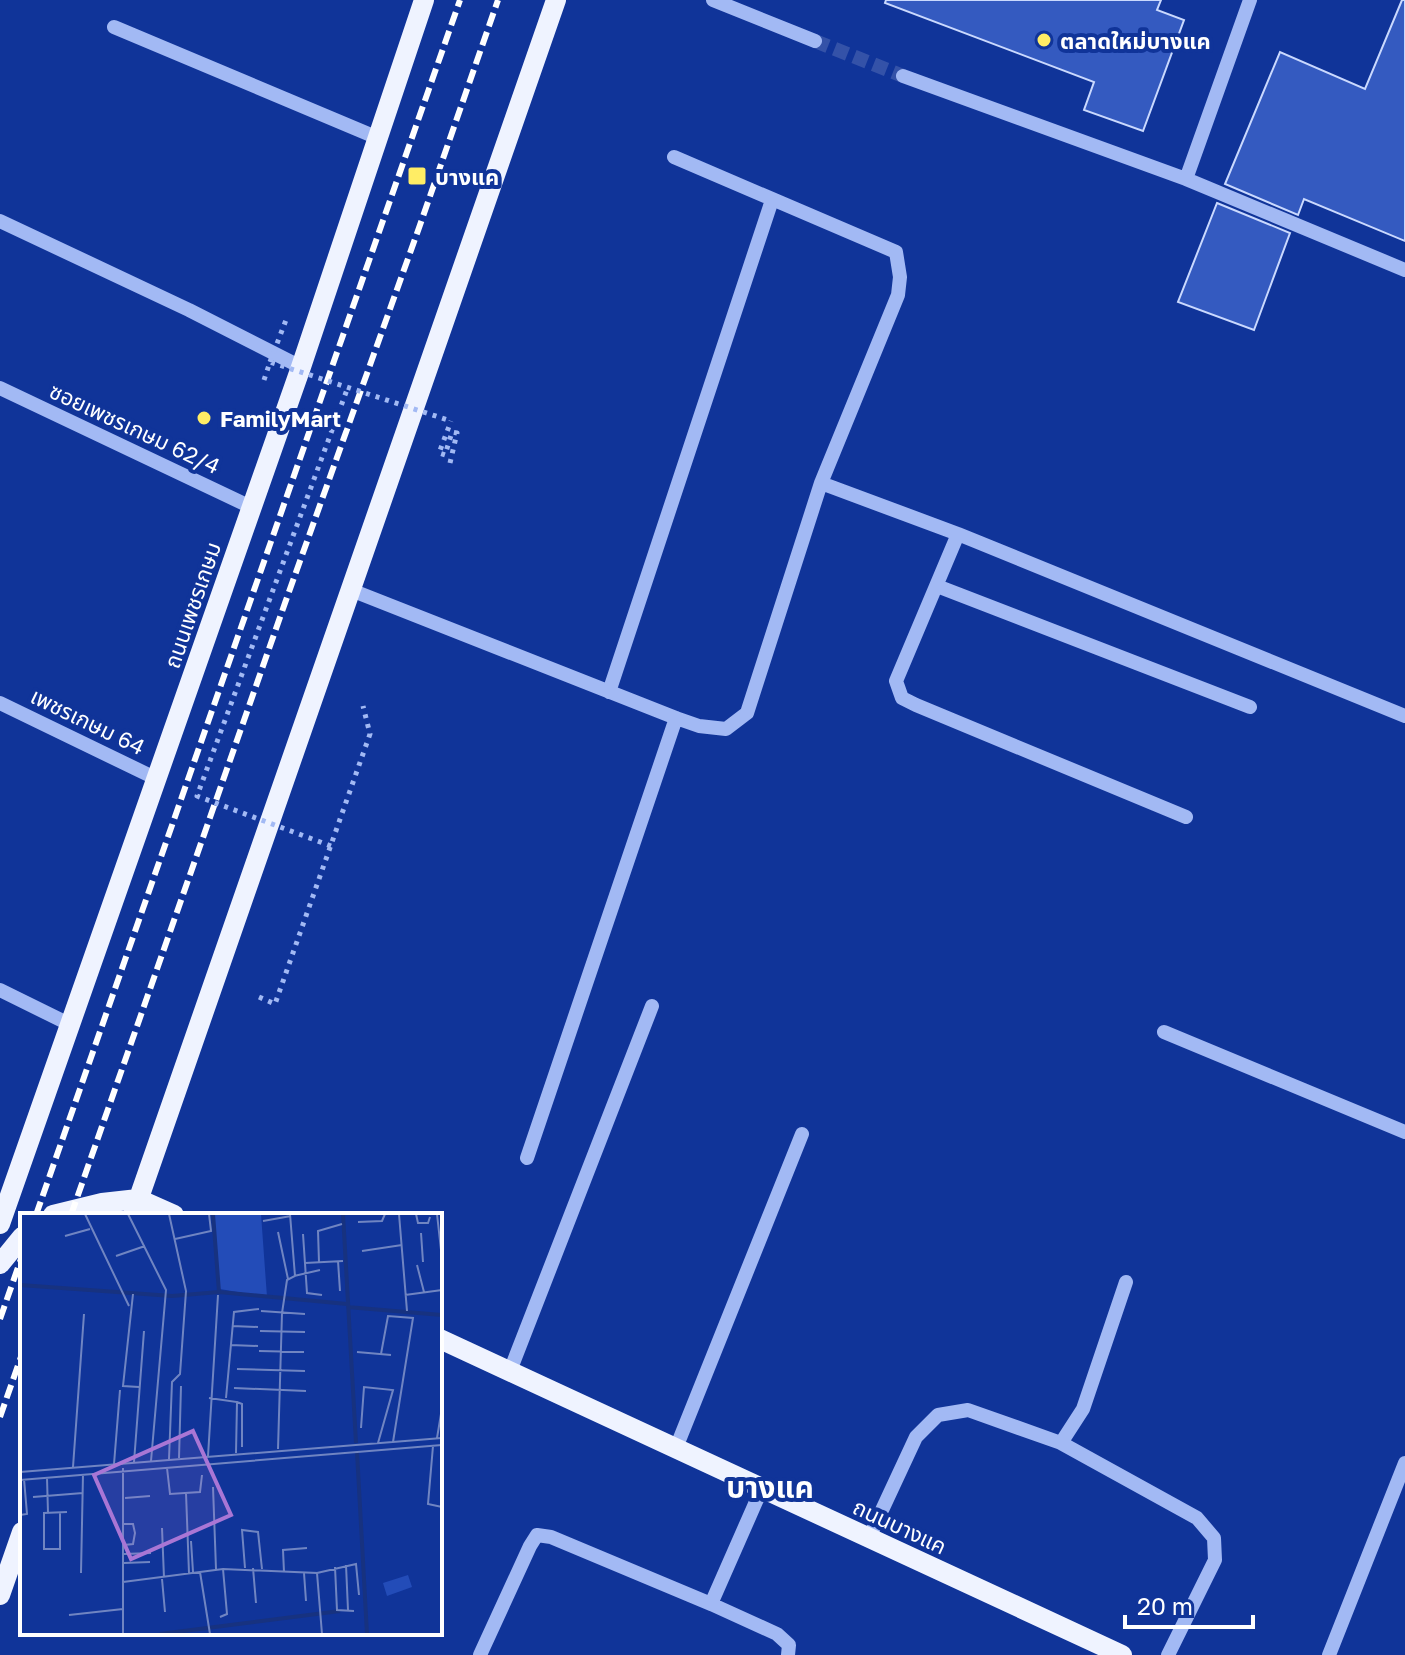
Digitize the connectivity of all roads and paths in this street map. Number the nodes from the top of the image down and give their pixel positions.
1 (424, 0) edge
2 (556, 0) edge
3 (713, 0) edge
4 (1250, 0) edge
5 (114, 27) dead end
6 (815, 41) tunnel mouth
7 (903, 76) tunnel mouth
8 (378, 138) junction
9 (674, 157) dead end
10 (1186, 179) junction
11 (772, 200) junction
12 (0, 221) edge
13 (1405, 270) edge
14 (286, 320) dead end
15 (270, 362) junction
16 (301, 367) junction
17 (264, 380) dead end
18 (348, 387) junction
19 (0, 388) edge
20 (450, 463) dead end
21 (821, 483) junction
22 (251, 507) junction
23 (958, 534) junction
24 (937, 586) junction
25 (351, 590) junction
26 (609, 692) junction
27 (0, 703) edge
28 (363, 706) dead end
29 (1250, 707) dead end
30 (1405, 716) edge
31 (676, 718) junction
32 (157, 779) junction
33 (1186, 817) dead end
34 (331, 846) junction
35 (0, 990) edge
36 (259, 997) dead end
37 (652, 1006) dead end
38 (71, 1025) junction
39 (1164, 1032) dead end
40 (1405, 1132) edge
41 (802, 1134) dead end
42 (527, 1158) dead end
43 (136, 1207) edge
44 (61, 1213) edge
45 (164, 1213) edge
46 (0, 1224) edge
47 (20, 1239) edge
48 (0, 1264) edge
49 (1126, 1282) dead end
50 (442, 1340) edge
51 (510, 1371) junction
52 (1061, 1443) junction
53 (676, 1448) junction
54 (1405, 1463) edge
55 (762, 1488) junction
56 (20, 1538) edge
57 (869, 1538) junction
58 (0, 1595) edge
59 (711, 1604) junction
60 (480, 1655) edge
61 (788, 1655) edge
62 (1122, 1655) edge
63 (1168, 1655) edge
64 (1329, 1655) edge

1 - 8 main road, ถนนเพชรเกษม
2 - 25 main road
3 - 6 street
4 - 10 street
5 - 8 street
7 - 10 street
8 - 16 main road, ถนนเพชรเกษม
9 - 11 street
10 - 13 street
11 - 21 street
11 - 26 street
12 - 16 street
14 - 15 path, bridge
15 - 17 path, bridge
15 - 18 path, bridge
16 - 22 main road, ถนนเพชรเกษม
18 - 20 path, bridge
18 - 34 path, bridge
19 - 22 street, ซอยเพชรเกษม 62/4
21 - 23 street
21 - 31 street
22 - 32 main road, ถนนเพชรเกษม
23 - 24 street
23 - 30 street
24 - 29 street
24 - 33 street
25 - 26 street
25 - 43 main road
26 - 31 street
27 - 32 street, เพชรเกษม 64
28 - 34 path
31 - 42 street
32 - 38 main road, ถนนเพชรเกษม
34 - 36 path
35 - 38 street
37 - 51 street
38 - 46 main road, ถนนเพชรเกษม
39 - 40 street
41 - 53 street
43 - 44 main road
43 - 45 main road
47 - 48 main road
49 - 52 street
50 - 51 main road, ถนนบางแค
51 - 53 main road, ถนนบางแค
52 - 57 street
52 - 63 street
53 - 55 main road, ถนนบางแค
54 - 64 street
55 - 57 main road, ถนนบางแค
55 - 59 street
56 - 58 main road
57 - 62 main road, ถนนบางแค
59 - 60 street
59 - 61 street

